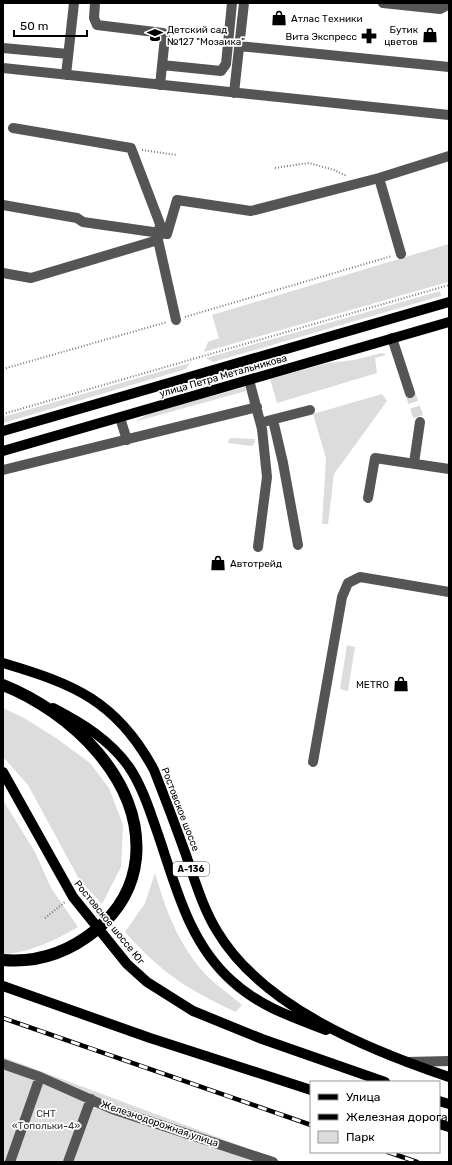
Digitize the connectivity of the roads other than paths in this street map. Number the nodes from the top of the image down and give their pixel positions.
1 (74, 3) edge
2 (95, 3) edge
3 (232, 3) edge
4 (244, 3) edge
5 (383, 3) edge
6 (445, 3) edge
7 (240, 46) junction
8 (3, 48) edge
9 (68, 54) junction
10 (162, 65) junction
11 (449, 67) edge
12 (3, 68) edge
13 (66, 75) junction
14 (160, 85) junction
15 (234, 93) junction
16 (449, 114) edge
17 (13, 128) dead end
18 (449, 156) edge
19 (379, 178) junction
20 (3, 205) edge
21 (159, 236) junction
22 (401, 254) road end
23 (3, 273) edge
24 (449, 302) edge
25 (176, 320) road end
26 (449, 322) edge
27 (392, 338) junction
28 (250, 380) junction
29 (410, 393) tunnel mouth
30 (257, 407) junction
31 (310, 410) dead end
32 (120, 418) junction
33 (273, 420) junction
34 (420, 422) tunnel mouth
35 (261, 423) junction
36 (3, 431) edge
37 (127, 440) junction
38 (3, 451) edge
39 (414, 463) junction
40 (449, 469) edge
41 (3, 470) edge
42 (368, 498) dead end
43 (298, 545) dead end
44 (258, 547) dead end
45 (449, 592) edge
46 (3, 663) edge
47 (3, 685) edge
48 (29, 696) junction
49 (313, 762) dead end
50 (3, 772) edge
51 (3, 960) edge
52 (3, 986) edge
53 (359, 1044) junction
54 (449, 1061) edge
55 (404, 1062) junction
56 (3, 1064) edge
57 (40, 1077) junction
58 (449, 1077) edge
59 (382, 1081) edge
60 (310, 1090) edge
61 (91, 1099) junction
62 (10, 1162) edge
63 (68, 1162) edge
64 (273, 1162) edge

1 - 9 street
2 - 10 street
3 - 10 street
4 - 7 street
5 - 6 street
7 - 11 street
7 - 15 street
8 - 9 street
9 - 13 street
10 - 14 street
12 - 13 street
13 - 14 street
14 - 15 street
15 - 16 street
17 - 21 street
18 - 19 street
19 - 21 street
19 - 22 street
20 - 21 street
21 - 23 street
21 - 25 street
24 - 36 main road, улица Петра Метальникова
26 - 27 main road, улица Петра Метальникова
27 - 28 main road, улица Петра Метальникова
27 - 29 street
28 - 30 street
28 - 32 main road, улица Петра Метальникова
30 - 35 street
30 - 37 street
31 - 33 street
32 - 37 street
32 - 38 main road, улица Петра Метальникова
33 - 35 street
33 - 43 street
34 - 39 street
35 - 44 street
37 - 41 street
39 - 40 street
39 - 42 street
45 - 49 street
46 - 53 main road, Ростовское шоссе / А-136
47 - 48 highway, А-136
48 - 51 highway, А-136
48 - 53 main road, А-136
50 - 59 main road, Ростовское шоссе Юг
52 - 60 main road
53 - 55 main road, Ростовское шоссе / А-136
54 - 55 street
55 - 58 main road, Ростовское шоссе / А-136
56 - 57 street, Железнодорожная улица
57 - 61 street, Железнодорожная улица
57 - 62 street
61 - 63 street
61 - 64 street, Железнодорожная улица

